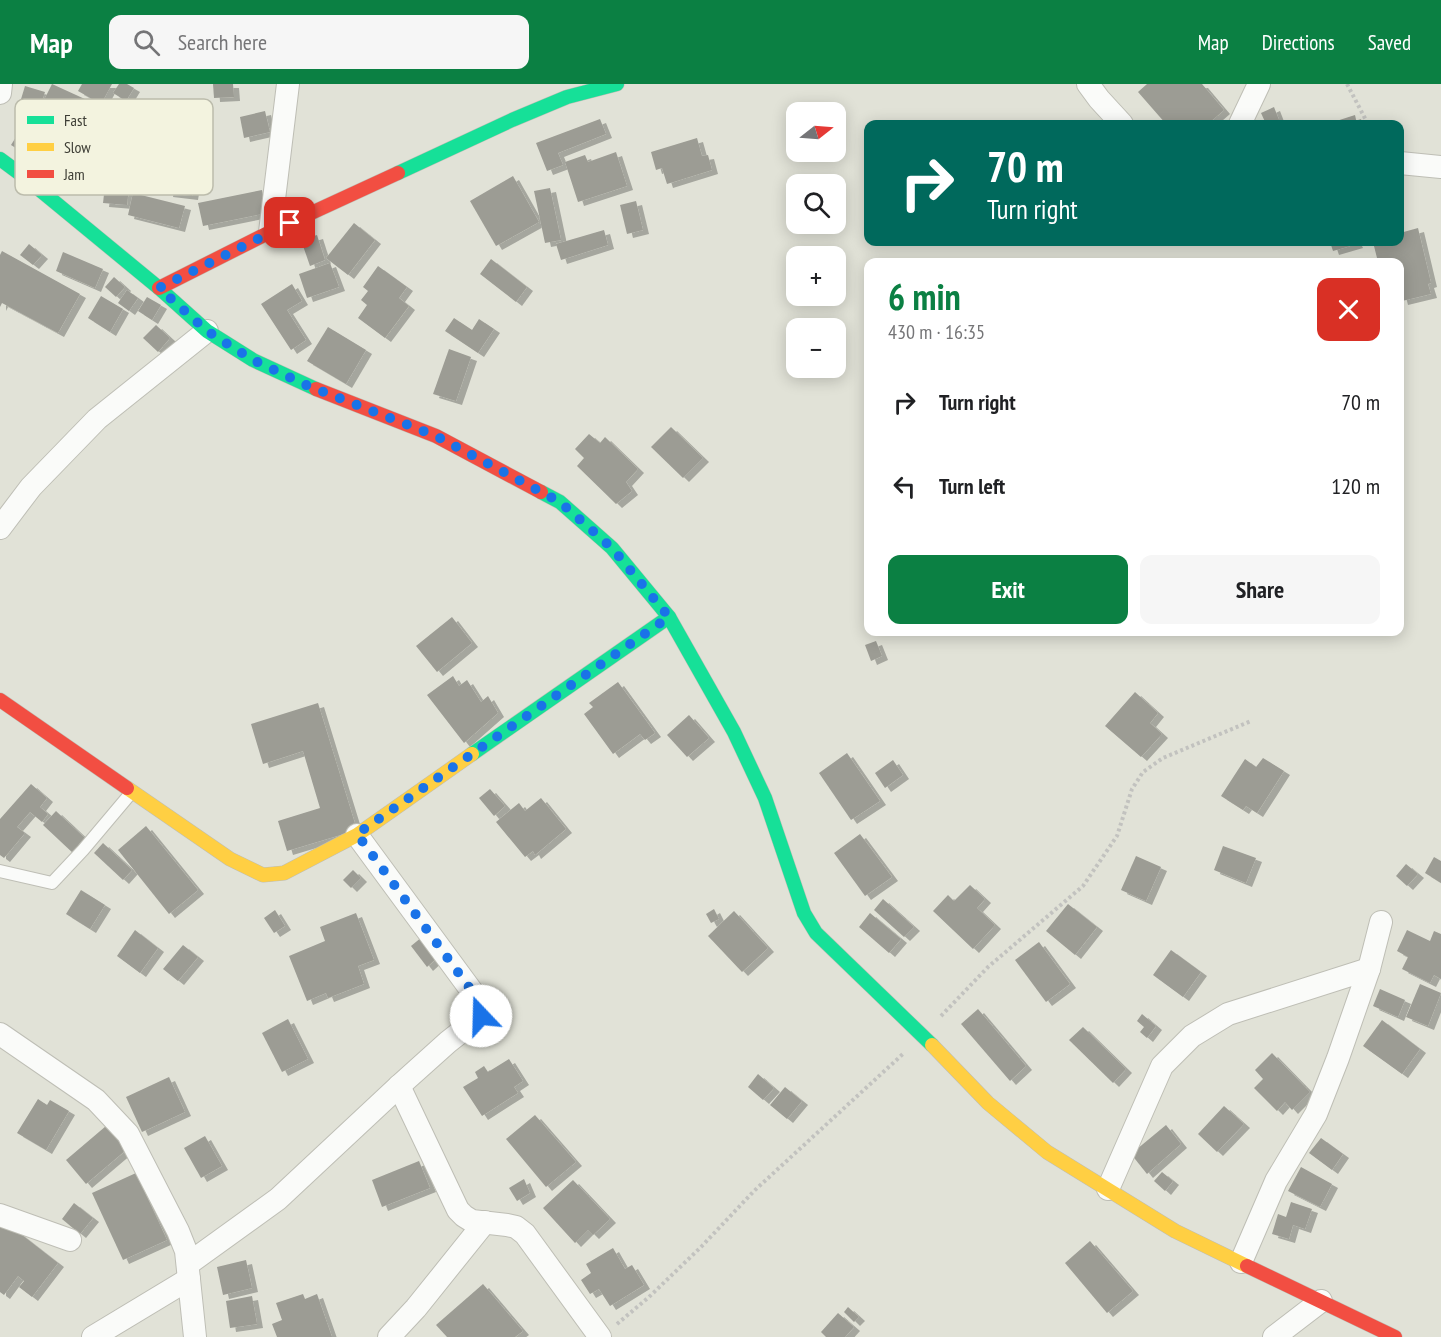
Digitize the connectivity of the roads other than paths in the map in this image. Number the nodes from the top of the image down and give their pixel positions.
1 (1, 84) edge
2 (288, 84) edge
3 (617, 84) edge
4 (1088, 84) edge
5 (1259, 84) edge
6 (0, 93) edge
7 (1118, 120) edge
8 (1242, 120) edge
9 (0, 159) edge
10 (1404, 163) edge
11 (1441, 167) edge
12 (15, 170) edge
13 (46, 195) edge
14 (270, 232) junction
15 (159, 288) junction
16 (207, 331) junction
17 (0, 528) edge
18 (669, 617) junction
19 (0, 700) edge
20 (133, 792) junction
21 (357, 834) junction
22 (0, 871) edge
23 (1382, 922) dead end
24 (1370, 969) junction
25 (0, 1034) edge
26 (399, 1086) junction
27 (1108, 1190) junction
28 (0, 1215) edge
29 (485, 1222) junction
30 (70, 1240) dead end
31 (1241, 1262) junction
32 (189, 1272) junction
33 (1321, 1301) junction
34 (605, 1334) edge
35 (93, 1337) edge
36 (195, 1337) edge
37 (389, 1337) edge
38 (1274, 1337) edge
39 (1395, 1337) edge

1 - 6 street
2 - 14 street
3 - 14 street
4 - 7 street
5 - 8 street
9 - 12 street
10 - 11 street
13 - 15 street
14 - 15 street
15 - 16 street
16 - 17 street
16 - 18 street
18 - 21 street
18 - 27 street
19 - 20 street
20 - 21 street
20 - 22 lane
21 - 26 street
23 - 24 street
24 - 27 street
24 - 31 street
25 - 32 street
26 - 29 street
26 - 32 street
27 - 31 street
28 - 30 street
29 - 34 street
29 - 37 street
31 - 33 street
32 - 35 street
32 - 36 street
33 - 38 street
33 - 39 street

